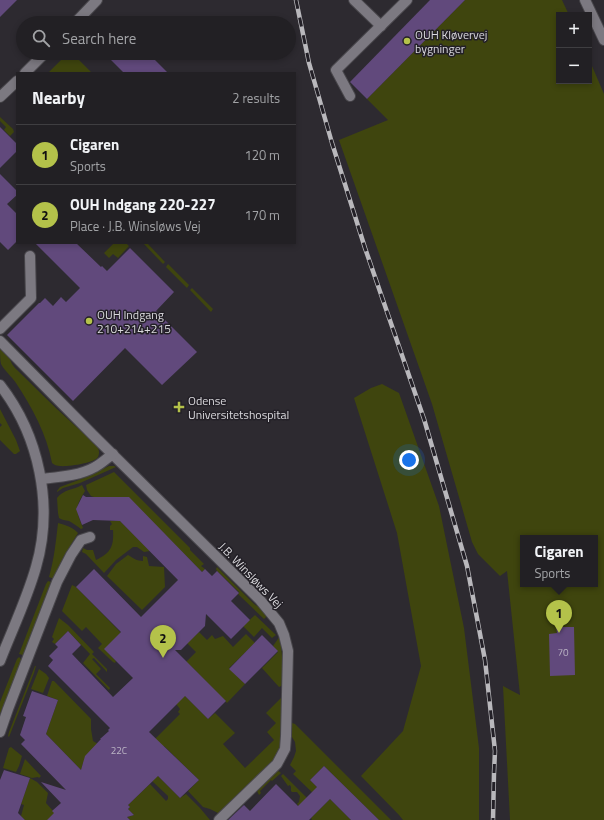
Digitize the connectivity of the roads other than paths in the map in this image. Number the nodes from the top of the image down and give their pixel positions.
1 (97, 0) edge
2 (354, 0) edge
3 (407, 0) edge
4 (585, 0) edge
5 (82, 16) edge
6 (380, 26) junction
7 (604, 40) edge
8 (38, 60) edge
9 (26, 72) edge
10 (16, 82) edge
11 (350, 96) dead end
12 (0, 97) edge
13 (30, 256) dead end
14 (0, 329) edge
15 (0, 340) edge
16 (0, 385) edge
17 (113, 454) junction
18 (41, 479) junction
19 (90, 537) dead end
20 (0, 661) edge
21 (0, 732) edge
22 (219, 820) edge

1 - 5 street
2 - 6 street
3 - 6 street
4 - 7 street
6 - 11 street
8 - 9 street
10 - 12 street
13 - 14 street
15 - 17 street, J.B. Winsløws Vej
16 - 18 street
17 - 18 street
17 - 22 street, J.B. Winsløws Vej
18 - 20 street
19 - 21 street

